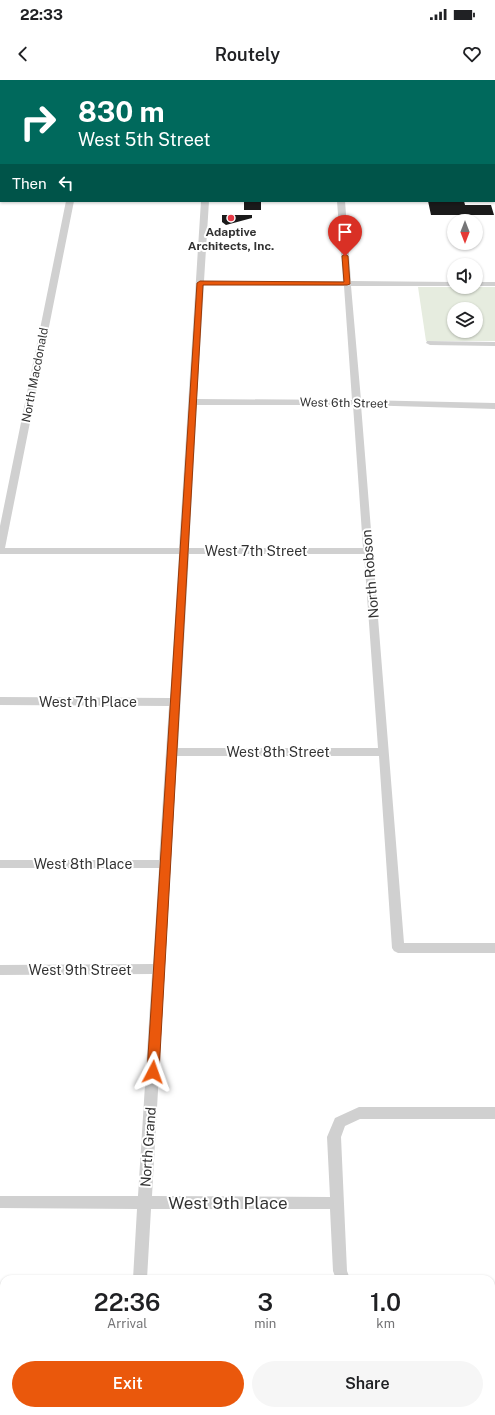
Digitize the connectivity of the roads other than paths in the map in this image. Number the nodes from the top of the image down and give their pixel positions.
1 (70, 202) edge
2 (205, 202) edge
3 (341, 202) edge
4 (200, 283) junction
5 (347, 284) junction
6 (447, 284) edge
7 (483, 284) edge
8 (495, 284) edge
9 (430, 343) dead end
10 (495, 344) edge
11 (193, 402) junction
12 (356, 403) junction
13 (495, 406) edge
14 (0, 550) edge
15 (368, 550) junction
16 (184, 551) junction
17 (0, 702) edge
18 (175, 702) junction
19 (172, 752) junction
20 (384, 752) junction
21 (0, 864) edge
22 (166, 864) junction
23 (495, 948) edge
24 (159, 969) junction
25 (0, 970) edge
26 (495, 1113) edge
27 (0, 1202) edge
28 (144, 1202) junction
29 (337, 1203) junction
30 (140, 1275) edge
31 (342, 1275) edge

1 - 14 street, North Macdonald
2 - 4 street, North Grand
3 - 5 street, North Robson
4 - 5 street
4 - 11 street, North Grand
5 - 6 street
5 - 12 street, North Robson
7 - 8 street
9 - 10 street
11 - 12 street, West 6th Street
11 - 16 street, North Grand
12 - 13 street, West 6th Street
12 - 15 street, North Robson
14 - 16 street, West 7th Street
15 - 16 street, West 7th Street
15 - 20 street, North Robson
16 - 18 street, North Grand
17 - 18 street, West 7th Place
18 - 19 street, North Grand
19 - 20 street, West 8th Street
19 - 22 street, North Grand
20 - 23 street, North Robson
21 - 22 street, West 8th Place
22 - 24 street, North Grand
24 - 25 street, West 9th Street
24 - 28 street, North Grand
26 - 29 street
27 - 28 street, West 9th Place
28 - 29 street, West 9th Place
28 - 30 street, North Grand
29 - 31 street

